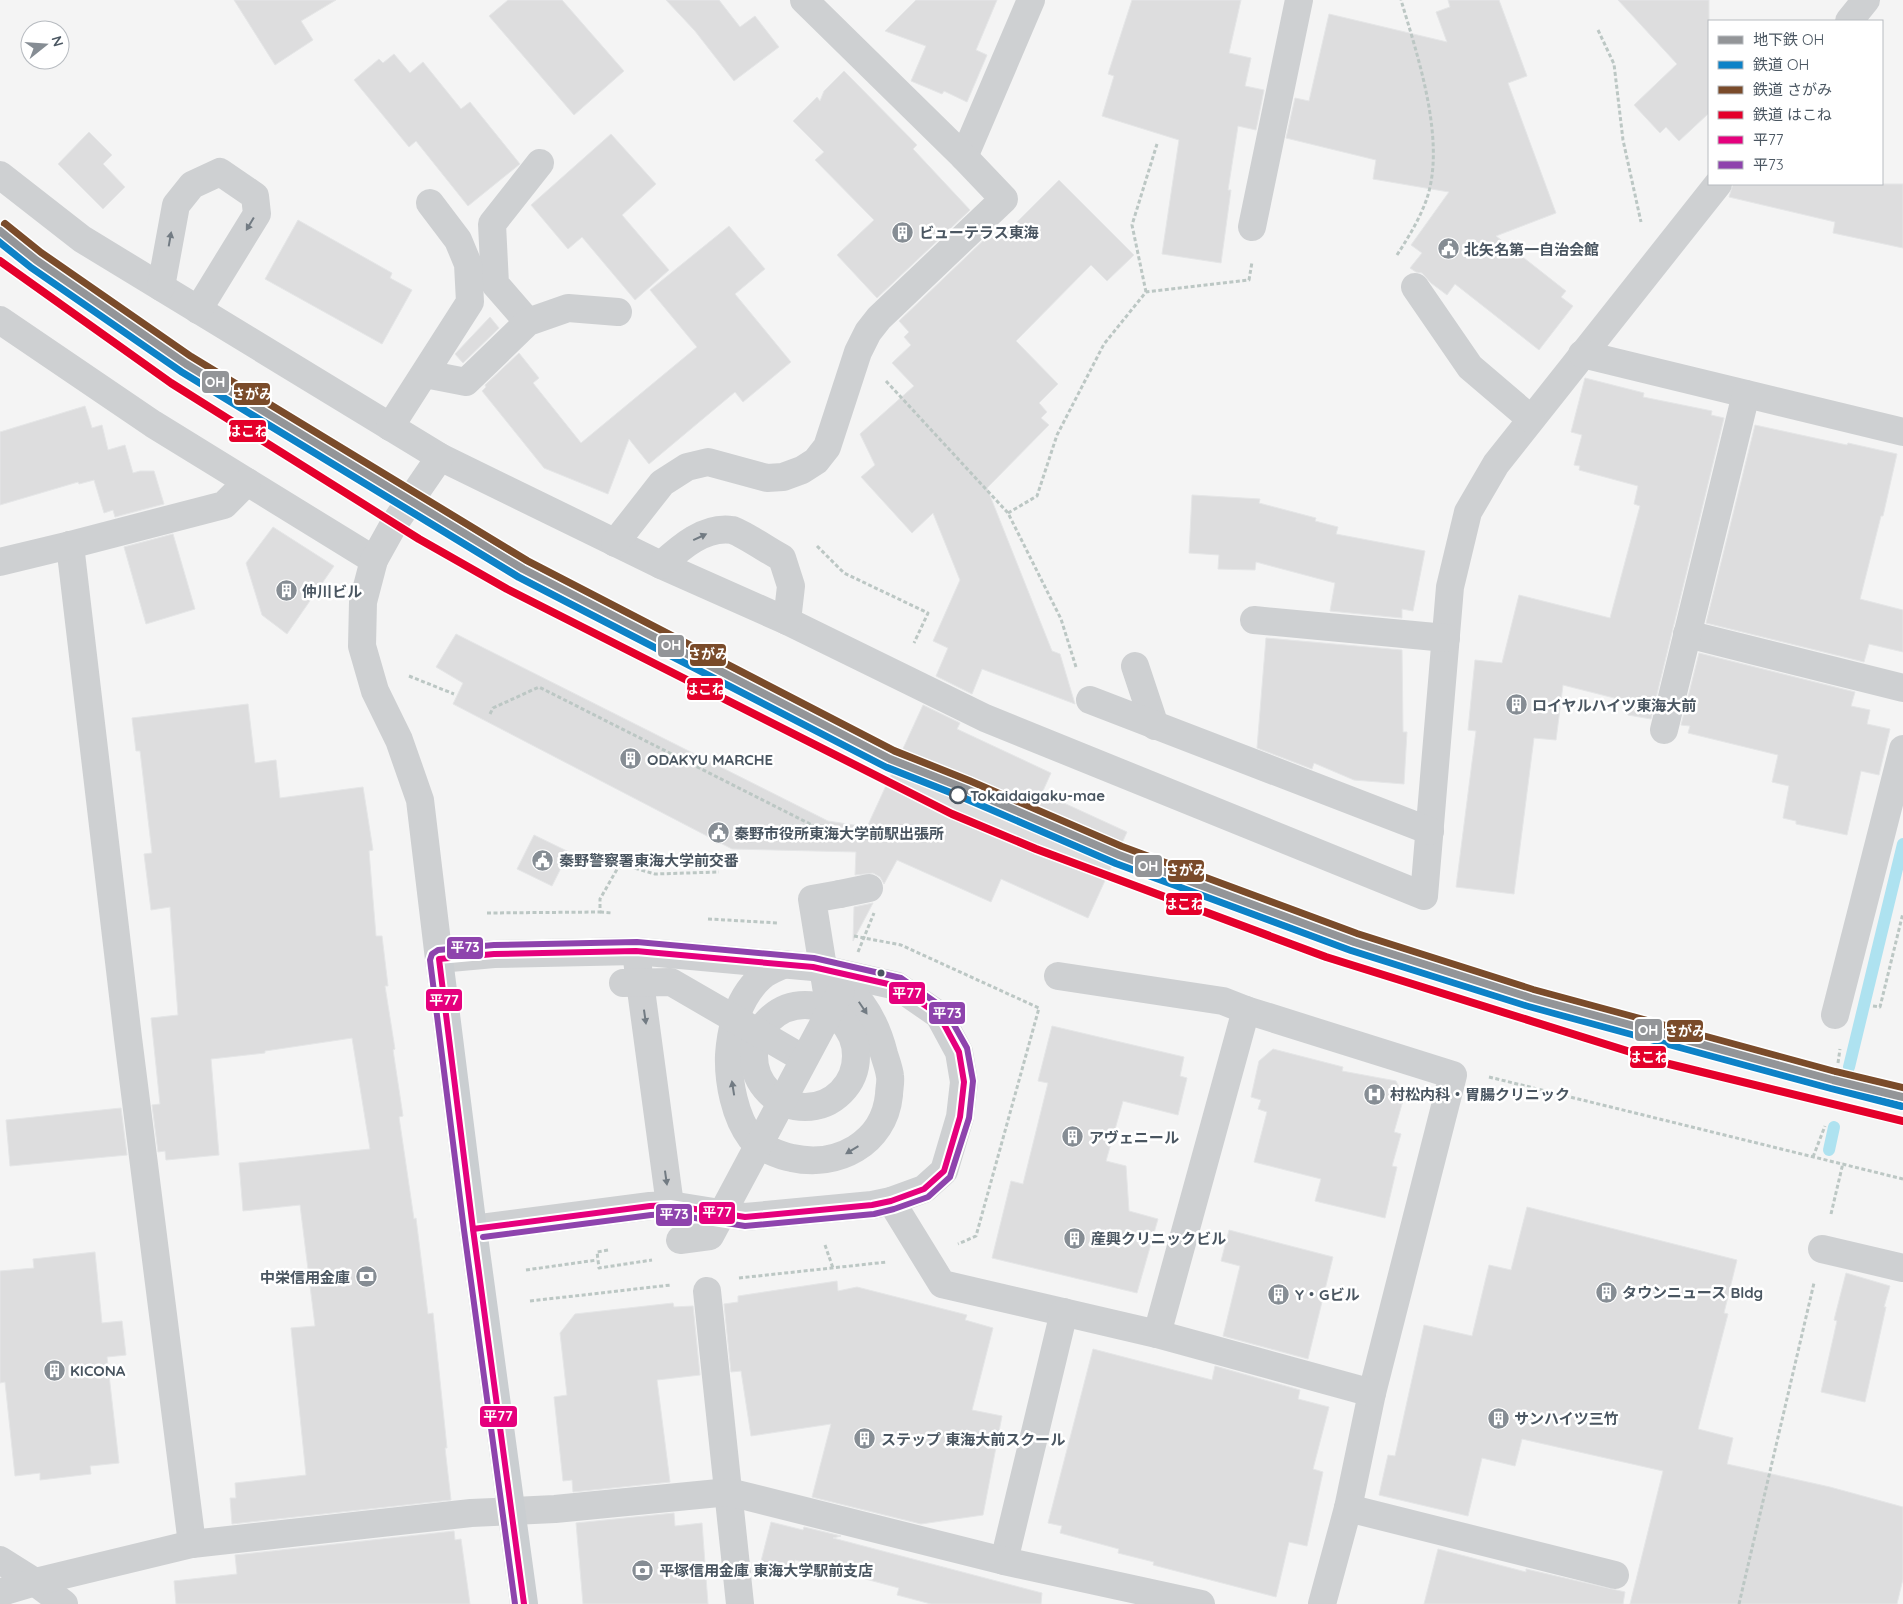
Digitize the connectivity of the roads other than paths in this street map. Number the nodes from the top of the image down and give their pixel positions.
1 (1031, 0) edge
2 (1299, 0) edge
3 (1866, 0) edge
4 (817, 5) edge
5 (1849, 20) edge
6 (964, 157) junction
7 (540, 163) dead end
8 (0, 175) edge
9 (1717, 185) edge
10 (430, 203) dead end
11 (1252, 227) road end
12 (1415, 286) dead end
13 (161, 287) junction
14 (198, 310) junction
15 (618, 312) dead end
16 (0, 320) edge
17 (528, 322) junction
18 (1582, 354) junction
19 (425, 374) junction
20 (1746, 394) junction
21 (1531, 419) junction
22 (390, 427) junction
23 (1903, 432) edge
24 (440, 457) junction
25 (247, 482) junction
26 (616, 543) junction
27 (70, 545) junction
28 (374, 560) junction
29 (0, 562) edge
30 (661, 565) junction
31 (1254, 620) dead end
32 (787, 621) junction
33 (1687, 634) junction
34 (1446, 638) junction
35 (1135, 666) dead end
36 (1903, 688) edge
37 (1090, 700) road end
38 (1155, 726) junction
39 (1664, 730) dead end
40 (1903, 749) edge
41 (1430, 831) junction
42 (869, 888) dead end
43 (636, 951) junction
44 (439, 959) junction
45 (785, 964) junction
46 (813, 966) junction
47 (1058, 976) dead end
48 (623, 983) dead end
49 (836, 1001) junction
50 (1246, 1010) junction
51 (1835, 1015) dead end
52 (759, 1032) junction
53 (804, 1059) junction
54 (782, 1102) junction
55 (891, 1201) junction
56 (670, 1205) junction
57 (473, 1229) junction
58 (680, 1240) dead end
59 (1822, 1249) road end
60 (1903, 1268) edge
61 (707, 1291) dead end
62 (1064, 1312) junction
63 (1157, 1334) junction
64 (1372, 1393) junction
65 (729, 1492) junction
66 (1348, 1508) junction
67 (511, 1511) junction
68 (192, 1544) junction
69 (0, 1560) edge
70 (1004, 1561) junction
71 (1615, 1575) dead end
72 (35, 1582) junction
73 (2, 1593) edge
74 (64, 1604) edge
75 (524, 1604) edge
76 (740, 1604) edge
77 (1200, 1604) edge
78 (1322, 1604) edge

1 - 6 street
2 - 11 street
3 - 5 street
4 - 6 street
6 - 26 street
7 - 17 street
8 - 13 street
9 - 18 street
10 - 19 street
12 - 21 street
13 - 14 street
13 -> 14 street
14 - 22 street
15 - 17 street
16 - 25 street
17 - 19 street
18 - 20 street
18 - 21 street
19 - 22 street
20 - 23 street
20 - 33 street
21 - 34 street
22 - 24 street
24 - 26 street
24 - 28 street
25 - 27 street
25 - 28 street
26 - 30 street
27 - 29 street
27 - 68 street
28 - 44 street
30 - 32 street
30 -> 32 street
31 - 34 street
32 - 41 street
33 - 36 street
33 - 39 street
34 - 41 street
35 - 38 street
37 - 38 street
38 - 41 street
40 - 51 street
42 - 49 street, bridge
43 - 44 street
43 - 45 street
43 -> 56 street
44 - 57 main road
45 - 46 street
46 -> 45 street
46 - 55 street
47 - 50 street
48 - 52 street, bridge
49 - 52 street
49 - 53 street, bridge
49 - 54 street
50 - 63 street
50 - 64 street
52 - 53 street, bridge
52 - 54 street
53 - 54 street, bridge
54 - 58 street, bridge
55 - 56 street
55 - 62 street
56 - 57 street
57 - 67 main road
59 - 60 street
61 - 65 street
62 - 63 street
62 - 70 street
63 - 64 street
64 - 66 street
65 - 67 street
65 - 70 street
65 - 76 street
66 - 71 street
66 - 78 street
67 - 68 street
67 - 75 main road
68 - 72 street
69 - 72 street
70 - 77 street
72 - 73 street
72 - 74 street

